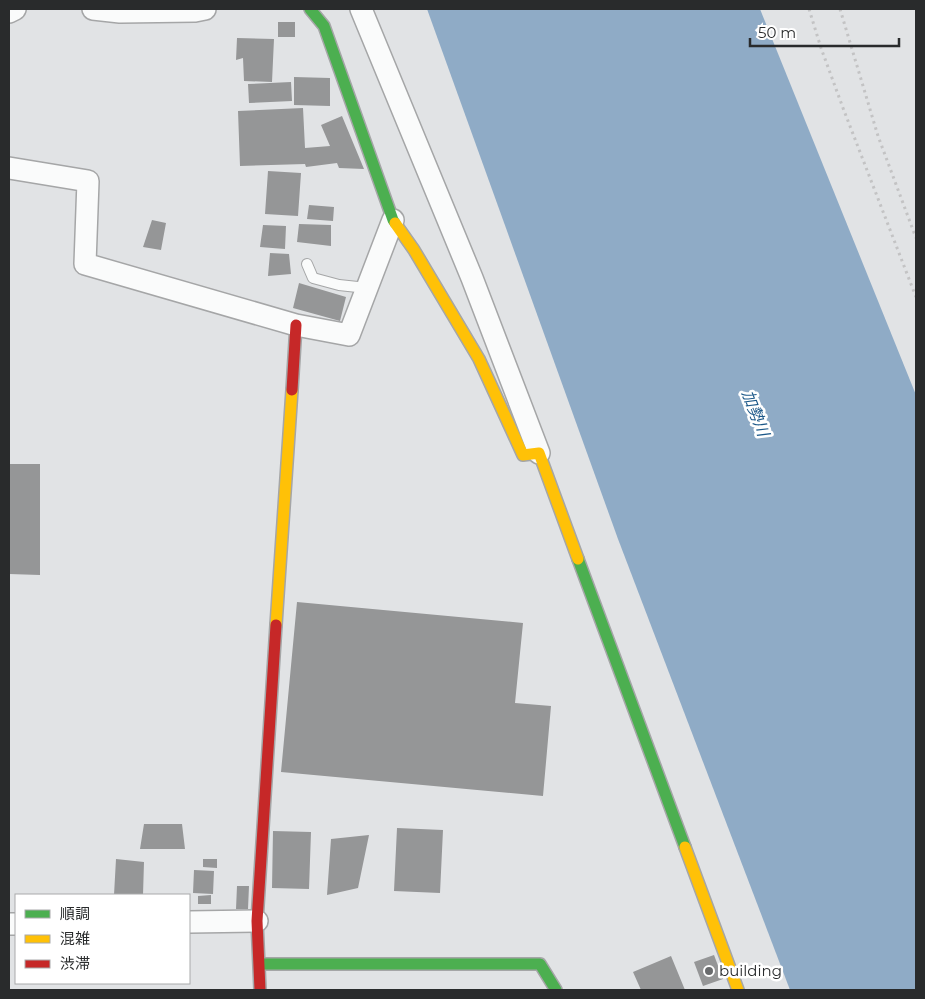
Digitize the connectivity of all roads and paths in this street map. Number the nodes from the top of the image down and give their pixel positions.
1 (15, 9) edge
2 (93, 9) edge
3 (205, 9) edge
4 (310, 9) edge
5 (361, 9) edge
6 (809, 9) edge
7 (840, 9) edge
8 (9, 12) edge
9 (9, 168) edge
10 (393, 220) junction
11 (916, 238) edge
12 (307, 264) dead end
13 (367, 288) junction
14 (916, 296) edge
15 (296, 325) junction
16 (539, 453) junction
17 (257, 921) junction
18 (190, 922) edge
19 (260, 964) junction
20 (260, 990) edge
21 (556, 990) edge
22 (738, 990) edge

1 - 8 street
2 - 3 street
4 - 10 street
5 - 16 street
6 - 14 path
7 - 11 path
9 - 15 street
10 - 13 street
10 - 16 street
12 - 13 lane
13 - 15 street
15 - 17 street
16 - 22 street
17 - 18 street
17 - 19 street
19 - 20 street
19 - 21 street

